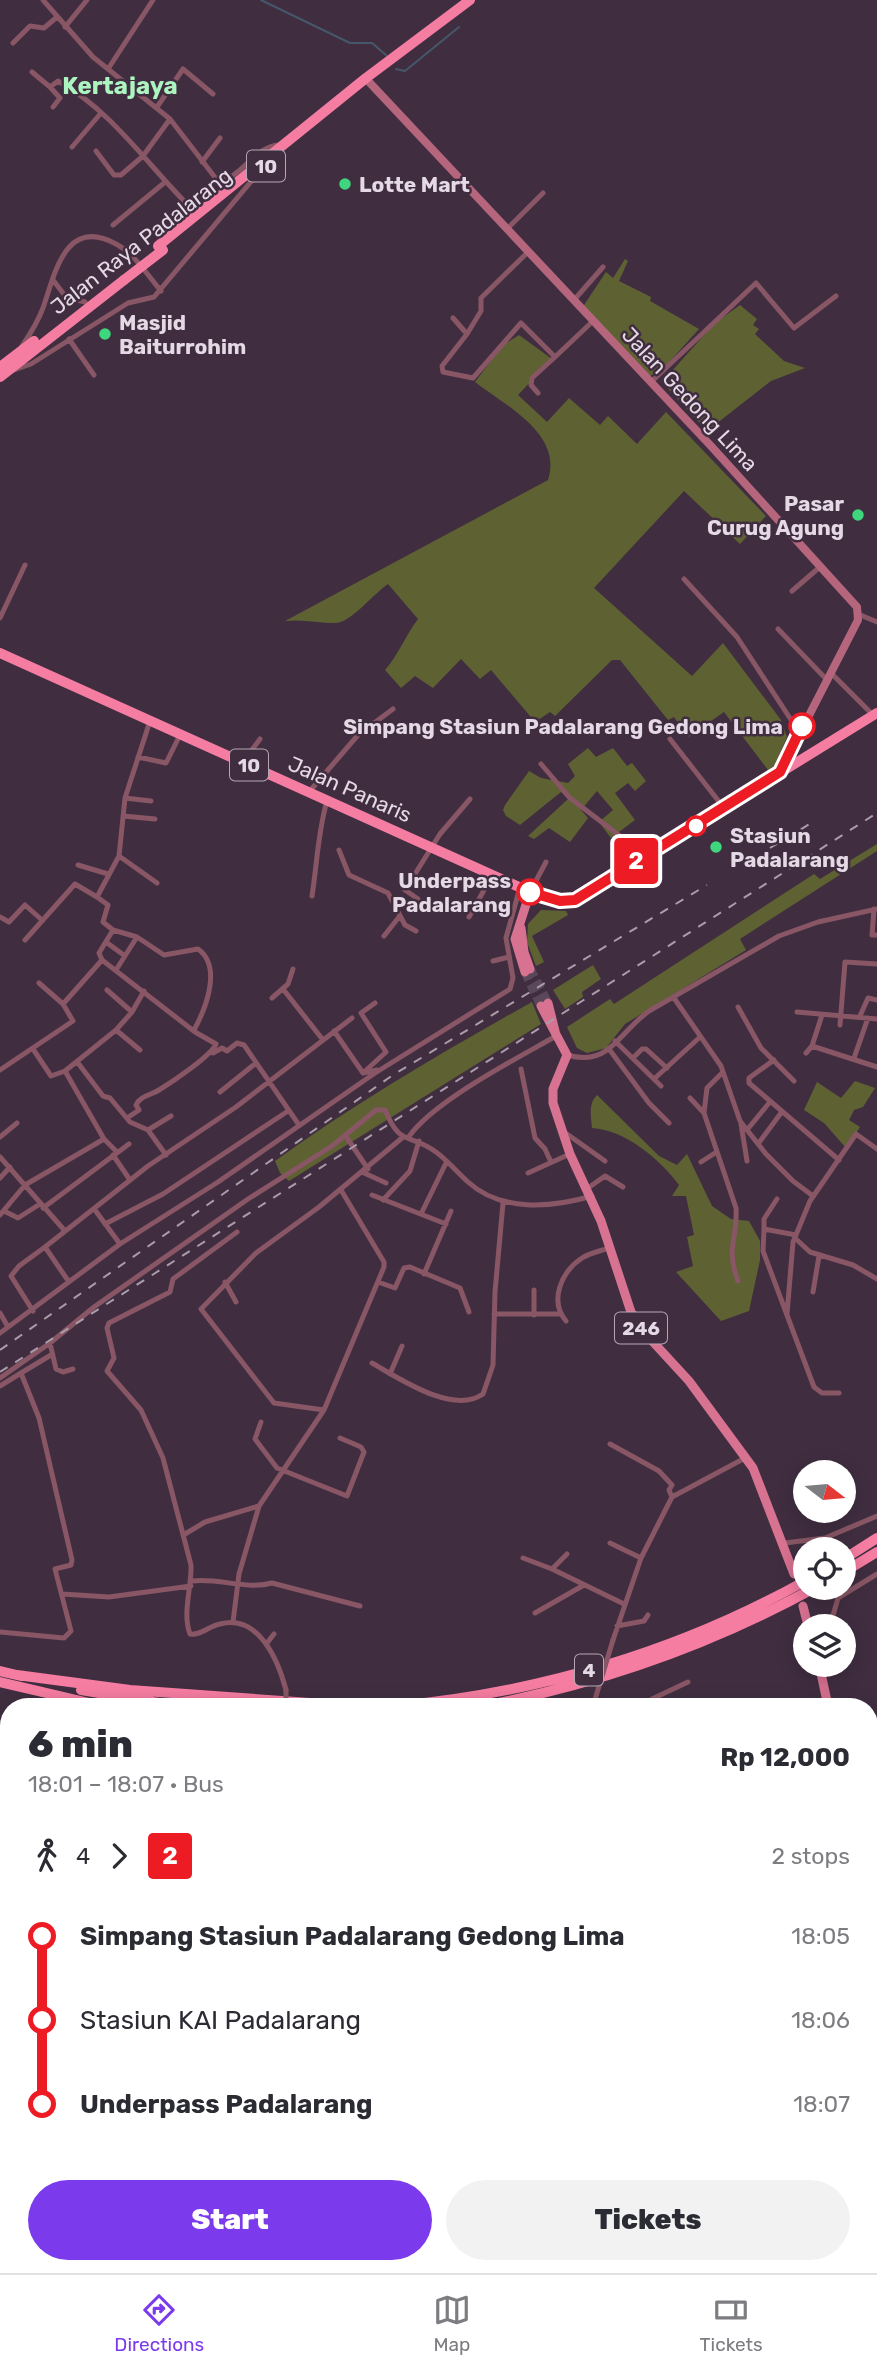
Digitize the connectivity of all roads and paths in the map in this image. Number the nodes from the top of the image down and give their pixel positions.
1 (43, 0) edge
2 (87, 0) edge
3 (153, 0) edge
4 (467, 1) edge
5 (57, 18) junction
6 (65, 27) junction
7 (13, 43) dead end
8 (401, 54) junction
9 (108, 69) junction
10 (32, 72) dead end
11 (370, 83) junction
12 (50, 87) junction
13 (213, 93) dead end
14 (53, 107) dead end
15 (157, 107) junction
16 (101, 113) junction
17 (170, 119) junction
18 (220, 138) dead end
19 (285, 145) junction
20 (72, 147) dead end
21 (96, 151) dead end
22 (143, 156) junction
23 (202, 162) junction
24 (259, 172) junction
25 (164, 183) junction
26 (543, 194) dead end
27 (185, 202) dead end
28 (113, 225) dead end
29 (507, 229) junction
30 (160, 248) junction
31 (528, 252) junction
32 (603, 267) dead end
33 (122, 277) junction
34 (53, 280) junction
35 (161, 290) junction
36 (836, 296) dead end
37 (574, 300) junction
38 (85, 302) junction
39 (453, 318) dead end
40 (593, 321) junction
41 (467, 334) junction
42 (69, 340) junction
43 (17, 354) junction
44 (555, 356) junction
45 (2, 372) edge
46 (94, 375) dead end
47 (651, 382) junction
48 (538, 393) dead end
49 (25, 565) dead end
50 (821, 566) junction
51 (684, 579) dead end
52 (792, 591) dead end
53 (858, 614) junction
54 (0, 618) edge
55 (877, 622) edge
56 (778, 629) dead end
57 (0, 653) edge
58 (830, 677) junction
59 (393, 709) dead end
60 (875, 714) edge
61 (150, 721) junction
62 (799, 732) junction
63 (181, 734) junction
64 (260, 739) dead end
65 (670, 739) dead end
66 (138, 757) junction
67 (243, 762) junction
68 (541, 764) dead end
69 (780, 772) junction
70 (309, 792) junction
71 (125, 798) junction
72 (470, 799) dead end
73 (151, 801) dead end
74 (327, 801) junction
75 (724, 809) junction
76 (124, 816) junction
77 (155, 819) dead end
78 (433, 847) junction
79 (340, 850) dead end
80 (119, 856) junction
81 (638, 860) junction
82 (546, 862) dead end
83 (78, 865) dead end
84 (493, 874) junction
85 (107, 877) junction
86 (157, 883) dead end
87 (525, 889) junction
88 (312, 896) dead end
89 (97, 897) junction
90 (418, 899) dead end
91 (875, 909) edge
92 (0, 917) edge
93 (399, 917) junction
94 (469, 917) dead end
95 (42, 920) junction
96 (113, 930) junction
97 (416, 931) dead end
98 (877, 935) edge
99 (384, 936) dead end
100 (136, 937) junction
101 (25, 940) dead end
102 (106, 942) junction
103 (125, 956) junction
104 (509, 957) junction
105 (102, 960) junction
106 (494, 961) dead end
107 (877, 964) edge
108 (293, 969) dead end
109 (117, 970) junction
110 (527, 970) tunnel mouth
111 (39, 983) dead end
112 (283, 989) junction
113 (107, 990) dead end
114 (144, 991) junction
115 (272, 998) dead end
116 (674, 998) junction
117 (877, 1000) edge
118 (375, 1003) dead end
119 (63, 1004) junction
120 (544, 1005) tunnel mouth
121 (738, 1007) dead end
122 (132, 1012) junction
123 (797, 1012) dead end
124 (822, 1015) junction
125 (841, 1016) junction
126 (860, 1016) junction
127 (352, 1018) dead end
128 (868, 1018) junction
129 (877, 1019) edge
130 (840, 1025) dead end
131 (116, 1030) junction
132 (194, 1030) junction
133 (334, 1031) junction
134 (556, 1036) junction
135 (700, 1037) junction
136 (323, 1040) junction
137 (615, 1041) junction
138 (812, 1046) junction
139 (33, 1049) junction
140 (609, 1049) junction
141 (141, 1050) dead end
142 (806, 1054) dead end
143 (567, 1055) junction
144 (203, 1058) junction
145 (633, 1058) junction
146 (854, 1058) junction
147 (774, 1060) junction
148 (78, 1063) junction
149 (256, 1063) junction
150 (386, 1066) junction
151 (667, 1068) junction
152 (877, 1068) edge
153 (521, 1069) dead end
154 (0, 1070) edge
155 (65, 1071) junction
156 (723, 1072) junction
157 (363, 1073) junction
158 (654, 1079) junction
159 (269, 1081) junction
160 (794, 1081) dead end
161 (661, 1086) dead end
162 (220, 1092) dead end
163 (690, 1098) dead end
164 (769, 1103) junction
165 (288, 1111) junction
166 (704, 1113) junction
167 (781, 1113) junction
168 (171, 1116) dead end
169 (127, 1118) junction
170 (740, 1121) junction
171 (17, 1123) dead end
172 (670, 1123) dead end
173 (299, 1125) junction
174 (148, 1130) junction
175 (747, 1130) junction
176 (562, 1134) junction
177 (345, 1135) junction
178 (0, 1137) edge
179 (405, 1138) junction
180 (104, 1139) junction
181 (419, 1141) junction
182 (129, 1144) dead end
183 (758, 1144) junction
184 (877, 1149) edge
185 (115, 1153) junction
186 (715, 1153) junction
187 (570, 1154) junction
188 (166, 1155) junction
189 (0, 1157) edge
190 (838, 1160) junction
191 (605, 1161) dead end
192 (747, 1161) dead end
193 (551, 1162) junction
194 (701, 1162) dead end
195 (446, 1163) junction
196 (10, 1167) junction
197 (365, 1171) junction
198 (528, 1173) dead end
199 (0, 1178) edge
200 (130, 1180) junction
201 (386, 1183) dead end
202 (25, 1185) junction
203 (623, 1187) dead end
204 (341, 1190) junction
205 (590, 1192) junction
206 (372, 1195) dead end
207 (813, 1196) junction
208 (777, 1199) dead end
209 (383, 1200) junction
210 (503, 1203) junction
211 (41, 1206) junction
212 (95, 1210) junction
213 (450, 1211) dead end
214 (2, 1213) edge
215 (421, 1214) junction
216 (105, 1223) junction
217 (446, 1224) junction
218 (764, 1228) junction
219 (65, 1231) junction
220 (237, 1232) dead end
221 (796, 1237) junction
222 (120, 1244) junction
223 (45, 1247) junction
224 (609, 1248) junction
225 (820, 1256) junction
226 (424, 1274) junction
227 (877, 1279) edge
228 (738, 1281) dead end
229 (69, 1282) junction
230 (225, 1282) junction
231 (378, 1282) junction
232 (534, 1290) dead end
233 (813, 1292) dead end
234 (236, 1303) dead end
235 (33, 1311) junction
236 (469, 1312) dead end
237 (0, 1313) edge
238 (494, 1314) junction
239 (559, 1314) junction
240 (787, 1314) junction
241 (534, 1315) junction
242 (566, 1321) dead end
243 (8, 1327) junction
244 (0, 1333) edge
245 (50, 1343) junction
246 (402, 1346) dead end
247 (51, 1355) junction
248 (372, 1363) dead end
249 (73, 1369) dead end
250 (21, 1373) junction
251 (390, 1374) junction
252 (0, 1378) edge
253 (0, 1386) edge
254 (839, 1393) dead end
255 (324, 1410) junction
256 (261, 1422) dead end
257 (340, 1438) dead end
258 (610, 1444) dead end
259 (746, 1457) junction
260 (284, 1471) junction
261 (672, 1497) junction
262 (259, 1506) junction
263 (877, 1516) edge
264 (185, 1535) junction
265 (877, 1538) edge
266 (610, 1543) dead end
267 (785, 1543) junction
268 (856, 1551) edge
269 (877, 1552) edge
270 (567, 1554) dead end
271 (523, 1558) dead end
272 (641, 1558) junction
273 (856, 1565) edge
274 (552, 1569) junction
275 (793, 1571) edge
276 (877, 1574) edge
277 (238, 1582) junction
278 (192, 1583) junction
279 (584, 1586) junction
280 (793, 1587) edge
281 (62, 1594) junction
282 (793, 1599) edge
283 (624, 1604) junction
284 (360, 1605) dead end
285 (803, 1606) dead end
286 (535, 1613) dead end
287 (805, 1614) edge
288 (833, 1614) edge
289 (648, 1615) dead end
290 (233, 1622) junction
291 (617, 1626) junction
292 (0, 1632) edge
293 (274, 1634) dead end
294 (267, 1643) junction
295 (0, 1671) edge
296 (17, 1675) junction
297 (822, 1677) edge
298 (0, 1682) edge
299 (688, 1682) dead end
300 (68, 1698) edge
301 (123, 1698) edge
302 (241, 1698) edge
303 (286, 1698) edge
304 (464, 1698) edge
305 (526, 1698) edge
306 (595, 1698) edge
307 (654, 1698) edge
308 (826, 1698) edge

1 - 5 street
2 - 6 street
3 - 9 street
4 - 8 highway, Jalan Raya Padalarang / 10
5 - 6 street
5 - 7 street
6 - 9 street
8 - 11 highway, Jalan Raya Padalarang / 10
8 - 19 highway, Jalan Raya Padalarang / 10
9 - 15 street
10 - 12 street
11 - 24 highway, Jalan Raya Padalarang / 10
11 - 29 street, Jalan Gedong Lima
12 - 14 street
12 - 16 street
13 - 15 street
15 - 17 street
16 - 20 street
16 - 22 street
17 - 22 street
17 - 23 street
18 - 23 street
19 - 23 street
19 - 30 highway, Jalan Raya Padalarang / 10
21 - 22 street
22 - 25 street
24 - 30 highway, Jalan Raya Padalarang / 10
24 - 35 street
25 - 27 street
25 - 28 street
26 - 29 street
29 - 31 street, Jalan Gedong Lima
30 - 33 highway, Jalan Raya Padalarang / 10
31 - 37 street, Jalan Gedong Lima
31 - 41 street
32 - 37 street
33 - 38 highway, Jalan Raya Padalarang / 10
33 - 45 highway, Jalan Raya Padalarang / 10
34 - 35 street
34 - 38 street
34 - 43 street
35 - 42 street
36 - 47 street
37 - 40 street, Jalan Gedong Lima
38 - 43 highway, Jalan Raya Padalarang / 10
39 - 41 street
40 - 44 street
40 - 47 street, Jalan Gedong Lima
41 - 44 street
42 - 45 street
42 - 46 street
43 - 45 highway, Jalan Raya Padalarang / 10
44 - 48 street
47 - 50 street, Jalan Gedong Lima
49 - 54 street
50 - 52 street
50 - 53 street, Jalan Gedong Lima
51 - 62 street
53 - 55 street
53 - 58 street
56 - 58 street
57 - 61 highway, Jalan Panaris / 10
58 - 60 street
58 - 62 street
59 - 70 street
60 - 69 highway, 10
61 - 63 highway, Jalan Panaris / 10
61 - 66 street
62 - 69 street
63 - 66 street
63 - 67 highway, Jalan Panaris / 10
64 - 67 street
65 - 75 street
66 - 71 street
67 - 70 highway, Jalan Panaris / 10
68 - 81 street
69 - 75 highway, 10
70 - 74 highway, Jalan Panaris / 10
71 - 73 street
71 - 76 street
72 - 78 street
74 - 78 highway, Jalan Panaris / 10
74 - 88 street
75 - 81 highway, 10
76 - 77 street
76 - 80 street
78 - 84 highway, Jalan Panaris / 10
78 - 90 street
79 - 93 street
80 - 85 street
80 - 86 street
81 - 87 highway, 10
82 - 87 street
83 - 85 street
84 - 87 highway, Jalan Panaris / 10
84 - 94 street
85 - 89 street
87 - 104 street
87 - 110 main road
89 - 95 street
89 - 96 street
91 - 98 street
91 - 116 street
92 - 95 street
93 - 97 street
93 - 99 street
95 - 101 street
96 - 100 street
96 - 102 street
100 - 103 street
100 - 132 street
102 - 103 street
102 - 105 street
103 - 109 street
104 - 106 street
104 - 150 street
105 - 109 street
105 - 119 street
107 - 125 street
108 - 112 street
109 - 114 street
111 - 119 street
112 - 115 street
112 - 136 street
113 - 122 street
114 - 122 street
114 - 132 street
116 - 135 street
116 - 137 street
117 - 126 street
118 - 157 street
119 - 139 street
120 - 134 main road
121 - 147 street
122 - 131 street
123 - 124 street
124 - 125 street
124 - 138 street
125 - 126 street
125 - 130 street
126 - 128 street
127 - 133 street
128 - 129 street
128 - 146 street
131 - 141 street
131 - 148 street
132 - 144 street
133 - 136 street
133 - 157 street
134 - 143 main road
134 - 179 street
135 - 151 street
135 - 156 street
136 - 159 street
137 - 140 street
137 - 145 street
138 - 142 street
138 - 146 street
139 - 154 street
139 - 155 street
140 - 143 street
140 - 172 street
143 - 176 main road, 246
144 - 149 street
144 - 169 street
145 - 151 street
145 - 158 street
146 - 152 street
147 - 160 street
147 - 164 street
148 - 155 street
148 - 169 street
149 - 159 street
149 - 162 street
150 - 157 street
150 - 173 street
151 - 158 street
153 - 193 street
155 - 180 street
156 - 166 street
156 - 170 street
158 - 161 street
159 - 165 street
159 - 188 street
163 - 166 street
164 - 167 street
164 - 175 street
165 - 173 street
165 - 216 street
166 - 186 street
167 - 183 street
167 - 190 street
168 - 174 street
169 - 174 street
170 - 175 street
170 - 192 street
171 - 178 street
173 - 222 street
174 - 188 street
175 - 183 street
176 - 187 main road, 246
176 - 191 street
177 - 179 street
177 - 197 street
177 - 245 street
179 - 181 street
179 - 197 street
180 - 185 street
180 - 202 street
181 - 195 street
181 - 209 street
182 - 185 street
183 - 207 street
184 - 190 street
185 - 200 street
185 - 211 street
186 - 194 street
186 - 228 street
187 - 193 street
187 - 205 main road, 246
188 - 200 street
189 - 196 street
190 - 207 street
193 - 198 street
195 - 210 street
195 - 215 street
196 - 199 street
196 - 202 street
197 - 201 street
197 - 204 street
200 - 212 street
202 - 211 street
202 - 214 street
203 - 205 street
204 - 230 street
204 - 231 street
205 - 210 street
205 - 224 main road, 246
206 - 209 street
207 - 221 street
208 - 218 street
209 - 215 street
210 - 238 street
211 - 214 street
211 - 219 street
212 - 216 street
212 - 219 street
213 - 217 street
215 - 217 street
216 - 222 street
217 - 226 street
218 - 221 street
218 - 240 street
219 - 223 street
220 - 264 street
221 - 225 street
221 - 240 street
222 - 229 street
223 - 229 street
223 - 235 street
224 - 239 street
224 - 259 main road, 246
225 - 227 street
225 - 233 street
226 - 231 street
226 - 236 street
229 - 235 street
230 - 234 street
230 - 255 street
231 - 255 street
232 - 241 street
235 - 243 street
237 - 243 street
238 - 241 street
238 - 251 street
239 - 241 street
239 - 242 street
240 - 254 street
243 - 244 street
245 - 247 street
245 - 252 street
246 - 251 street
247 - 249 street
247 - 250 street
248 - 251 street
250 - 253 street
250 - 281 street
255 - 260 street
256 - 260 street
257 - 260 street
258 - 261 street
259 - 261 street
259 - 267 main road, 246
260 - 262 street
261 - 272 street
262 - 264 street
262 - 277 street
263 - 267 street
264 - 278 street
265 - 268 highway
266 - 272 street
267 - 275 main road, 246
269 - 273 highway
270 - 274 street
271 - 274 street
272 - 283 street
274 - 279 street
276 - 288 street
277 - 278 street
277 - 284 street
277 - 290 street
278 - 281 street
278 - 290 street
279 - 283 street
279 - 286 street
280 - 304 highway, 4
281 - 292 street
282 - 305 highway, 4
283 - 291 street
285 - 287 main road
289 - 291 street
290 - 294 street
291 - 306 street, bridge
293 - 294 street
294 - 303 street, bridge
295 - 296 highway
296 - 301 highway
296 - 302 highway
297 - 308 main road
298 - 300 highway
299 - 307 street

